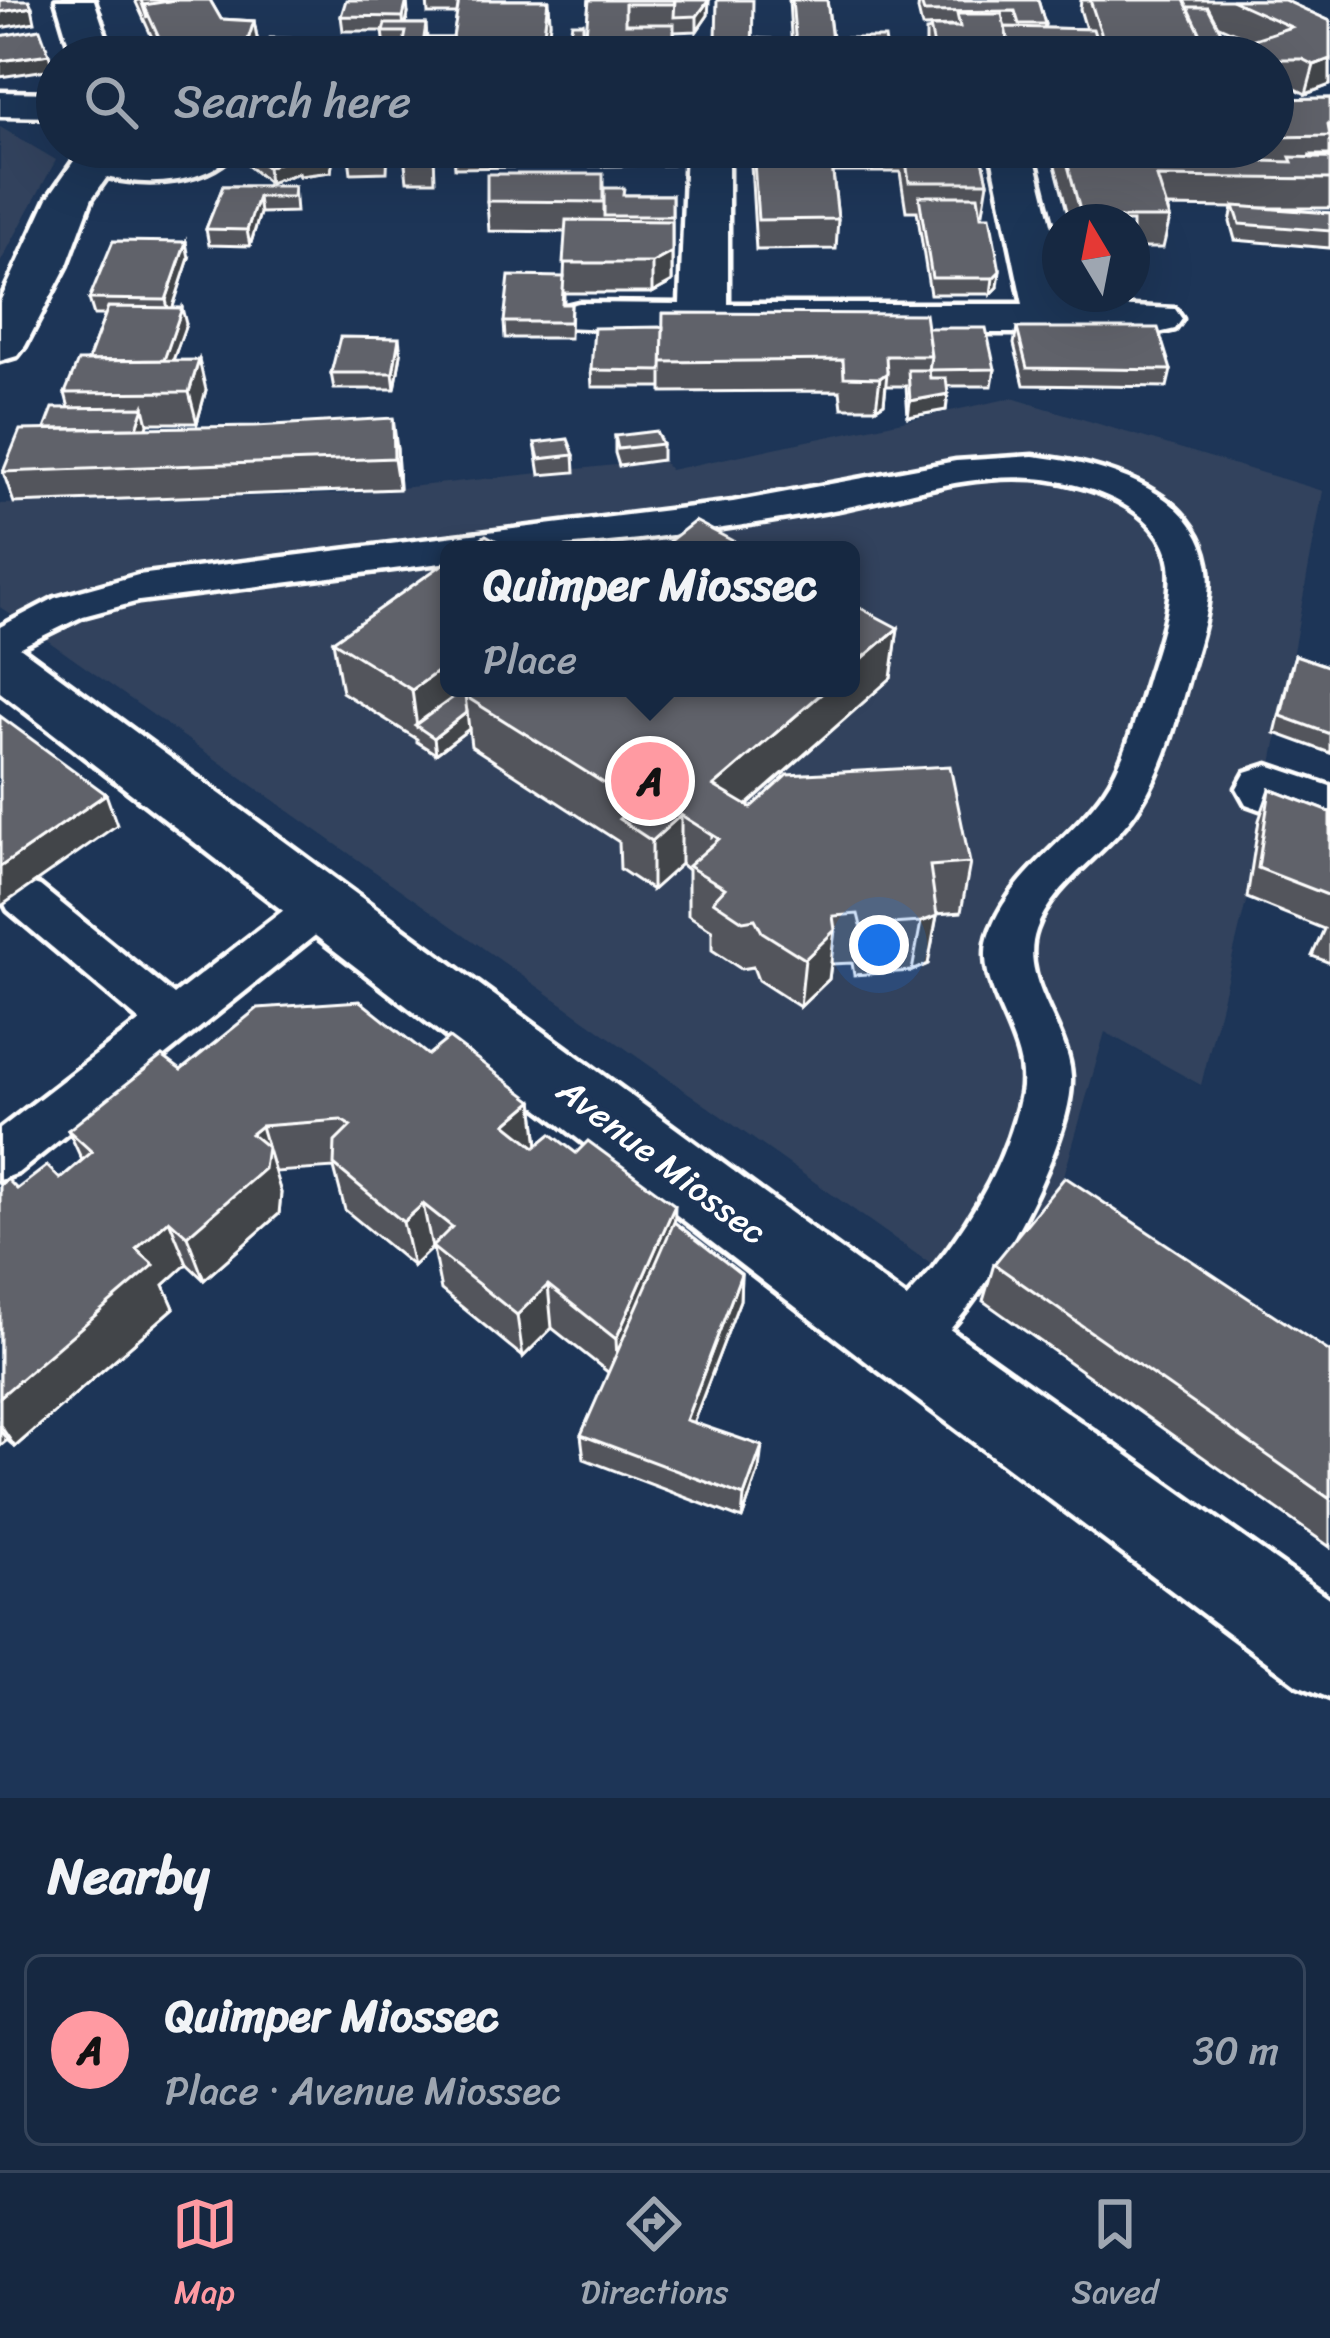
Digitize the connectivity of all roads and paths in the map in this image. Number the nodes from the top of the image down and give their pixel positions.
1 (75, 0) edge
2 (89, 36) edge
3 (86, 168) edge
4 (134, 168) edge
5 (154, 168) edge
6 (707, 168) edge
7 (1016, 168) edge
8 (149, 169) junction
9 (44, 265) junction
10 (579, 317) dead end
11 (1050, 318) junction
12 (704, 319) junction
13 (1158, 319) dead end
14 (0, 346) edge
15 (519, 541) edge
16 (440, 551) edge
17 (0, 644) edge
18 (0, 662) edge
19 (1268, 788) edge
20 (1330, 812) edge
21 (24, 898) dead end
22 (322, 905) junction
23 (174, 1022) junction
24 (0, 1158) edge
25 (903, 1342) junction
26 (1330, 1653) edge

1 - 2 street
3 - 9 street
4 - 8 street
5 - 8 street
6 - 12 street
7 - 11 street
8 - 9 street
9 - 14 street
10 - 12 street
11 - 12 street
11 - 13 street
15 - 25 lane
16 - 17 lane
18 - 22 street, Avenue Miossec
19 - 20 street
21 - 23 lane
22 - 23 lane
22 - 25 street, Avenue Miossec
23 - 24 lane
25 - 26 street, Avenue Miossec

